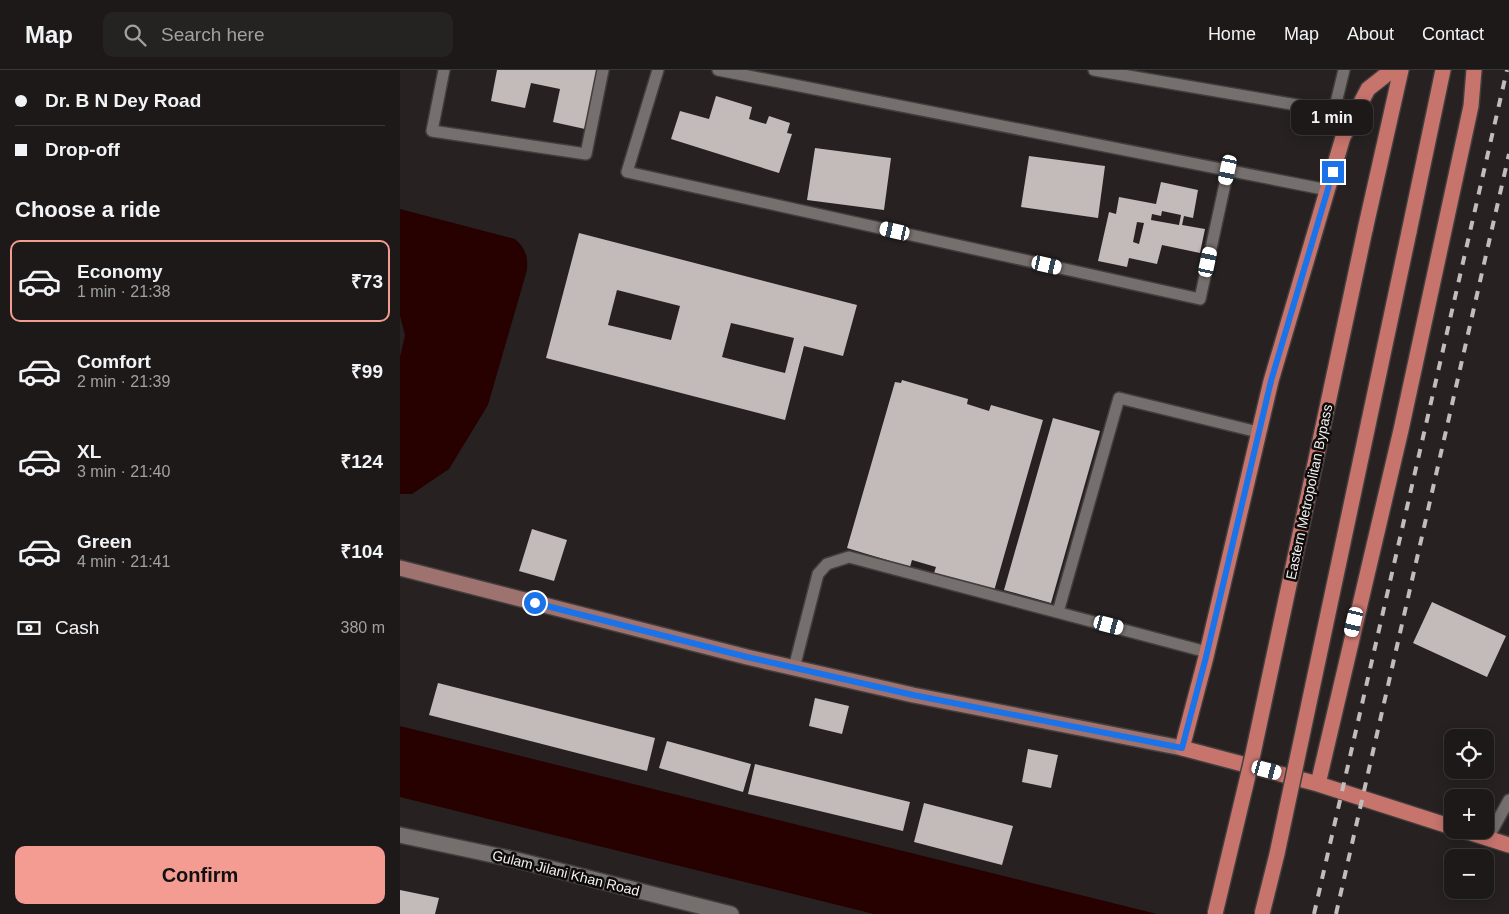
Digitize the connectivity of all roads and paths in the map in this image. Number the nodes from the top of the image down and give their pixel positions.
1 (444, 70) edge
2 (603, 70) edge
3 (658, 70) edge
4 (718, 70) edge
5 (1094, 70) edge
6 (1344, 70) edge
7 (1392, 70) edge
8 (1401, 70) edge
9 (1443, 70) edge
10 (1475, 73) edge
11 (1334, 111) junction
12 (1355, 115) junction
13 (1228, 170) junction
14 (1328, 190) junction
15 (1258, 432) junction
16 (400, 568) edge
17 (1058, 612) junction
18 (1207, 652) junction
19 (794, 668) junction
20 (1182, 748) junction
21 (1318, 784) junction
22 (1509, 800) edge
23 (1444, 824) edge
24 (1494, 827) edge
25 (400, 835) edge
26 (1491, 839) edge
27 (1509, 846) edge
28 (731, 914) edge
29 (1215, 914) edge
30 (1262, 914) edge

1 - 2 lane
3 - 13 lane
4 - 13 lane
5 - 11 lane
6 - 11 lane
7 - 12 main road
8 - 29 main road, Eastern Metropolitan Bypass, bridge
9 - 30 main road, bridge
10 - 21 main road
11 - 12 lane
12 - 14 main road
13 - 14 lane
14 - 15 main road
15 - 17 lane
15 - 18 main road
16 - 19 main road
17 - 18 lane
17 - 19 lane
18 - 20 main road
19 - 20 main road
20 - 21 main road
21 - 23 main road
22 - 24 lane
25 - 28 street, Gulam Jilani Khan Road
26 - 27 main road

